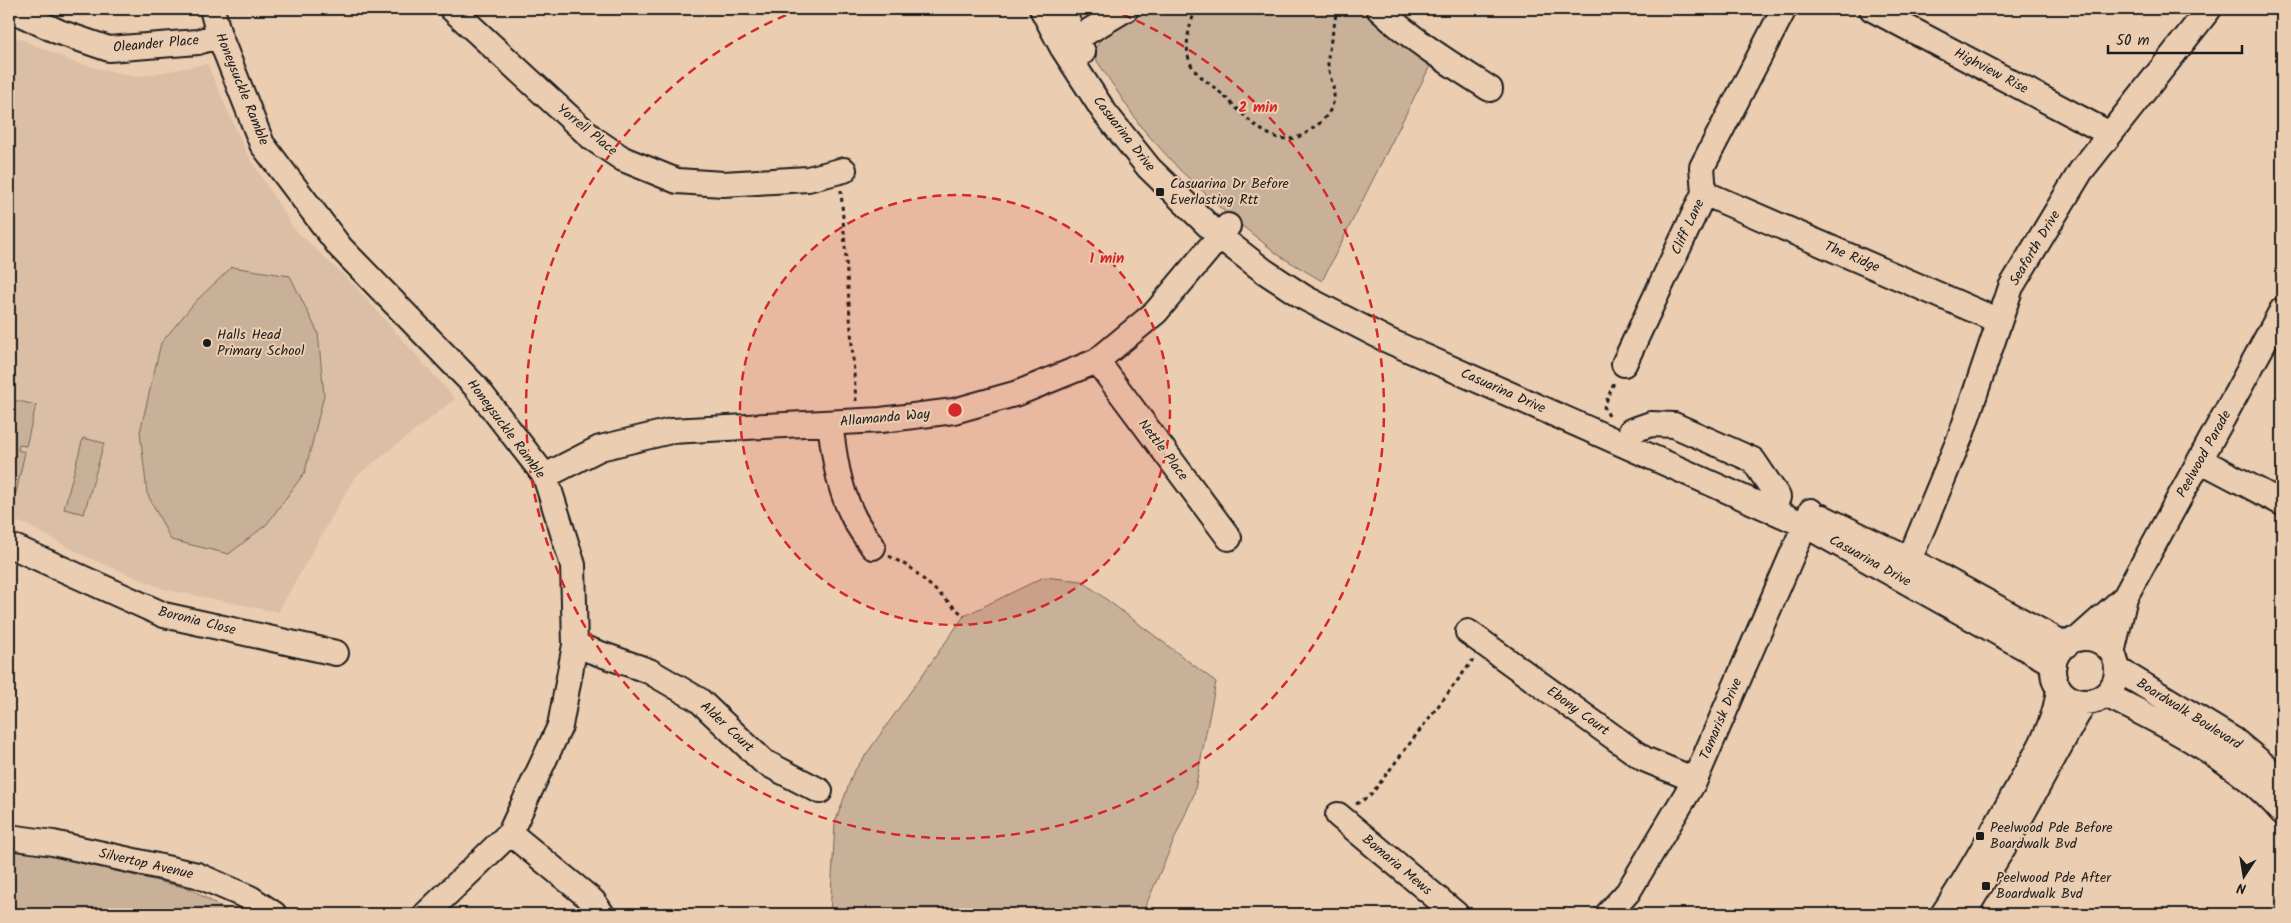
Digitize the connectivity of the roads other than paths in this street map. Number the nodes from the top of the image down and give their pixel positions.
1 (10, 9) edge
2 (212, 9) edge
3 (452, 9) edge
4 (1042, 9) edge
5 (1061, 9) edge
6 (1126, 9) edge
7 (1378, 9) edge
8 (1784, 9) edge
9 (1872, 9) edge
10 (2209, 9) edge
11 (219, 35) junction
12 (1069, 43) junction
13 (1490, 89) dead end
14 (2110, 134) junction
15 (844, 170) road end
16 (1704, 194) junction
17 (1223, 231) junction
18 (2282, 310) edge
19 (1999, 321) junction
20 (1097, 361) junction
21 (1624, 364) road end
22 (830, 423) junction
23 (2200, 460) junction
24 (545, 476) junction
25 (2282, 503) edge
26 (1808, 518) junction
27 (1229, 538) dead end
28 (9, 547) edge
29 (872, 548) road end
30 (1906, 570) junction
31 (2125, 597) junction
32 (1476, 638) road end
33 (575, 644) junction
34 (2066, 649) junction
35 (336, 653) dead end
36 (2115, 661) junction
37 (2059, 688) junction
38 (2096, 699) junction
39 (2227, 749) junction
40 (1695, 780) junction
41 (2282, 780) edge
42 (820, 791) dead end
43 (2282, 812) edge
44 (1338, 815) road end
45 (510, 833) junction
46 (9, 837) edge
47 (274, 914) edge
48 (426, 914) edge
49 (602, 914) edge
50 (1456, 914) edge
51 (1608, 914) edge
52 (1943, 914) edge
53 (1963, 914) edge

1 - 11 street, Oleander Place
2 - 11 street, Honeysuckle Ramble
3 - 15 street, Yorrell Place
4 - 12 street, Casuarina Drive
5 - 12 street, Casuarina Drive
6 - 12 street
7 - 13 street
8 - 16 street, Cliff Lane
9 - 14 street, Highview Rise
10 - 14 street, Seaforth Drive
11 - 24 street, Honeysuckle Ramble
12 - 17 street, Casuarina Drive
14 - 19 street, Seaforth Drive
16 - 19 street, The Ridge
16 - 21 street, Cliff Lane
17 - 20 street, Allamanda Way
17 - 26 street, Casuarina Drive
17 - 26 street, Casuarina Drive
18 - 23 street, Peelwood Parade
19 - 30 street, Seaforth Drive
20 - 22 street, Allamanda Way
20 - 27 street, Nettle Place
22 - 24 street, Allamanda Way
22 - 29 street
23 - 25 street
23 - 31 street, Peelwood Parade
24 - 33 street, Honeysuckle Ramble
26 - 30 street, Casuarina Drive
26 - 40 street, Tamarisk Drive
28 - 35 street, Boronia Close
30 - 34 street, Casuarina Drive
31 - 34 street, Peelwood Parade
31 - 36 street, Peelwood Parade
32 - 40 street, Ebony Court
33 - 42 street, Alder Court
33 - 45 street, Honeysuckle Ramble
34 - 36 street
34 - 37 street
36 - 38 street
36 - 39 street, Boardwalk Boulevard
37 - 38 street
37 - 52 street
38 - 39 street, Boardwalk Boulevard
38 - 53 street
39 - 41 street, Boardwalk Boulevard
39 - 43 street, Boardwalk Boulevard
40 - 51 street, Tamarisk Drive
44 - 50 street, Bomaria Mews
45 - 48 street, Honeysuckle Ramble
45 - 49 street
46 - 47 street, Silvertop Avenue

